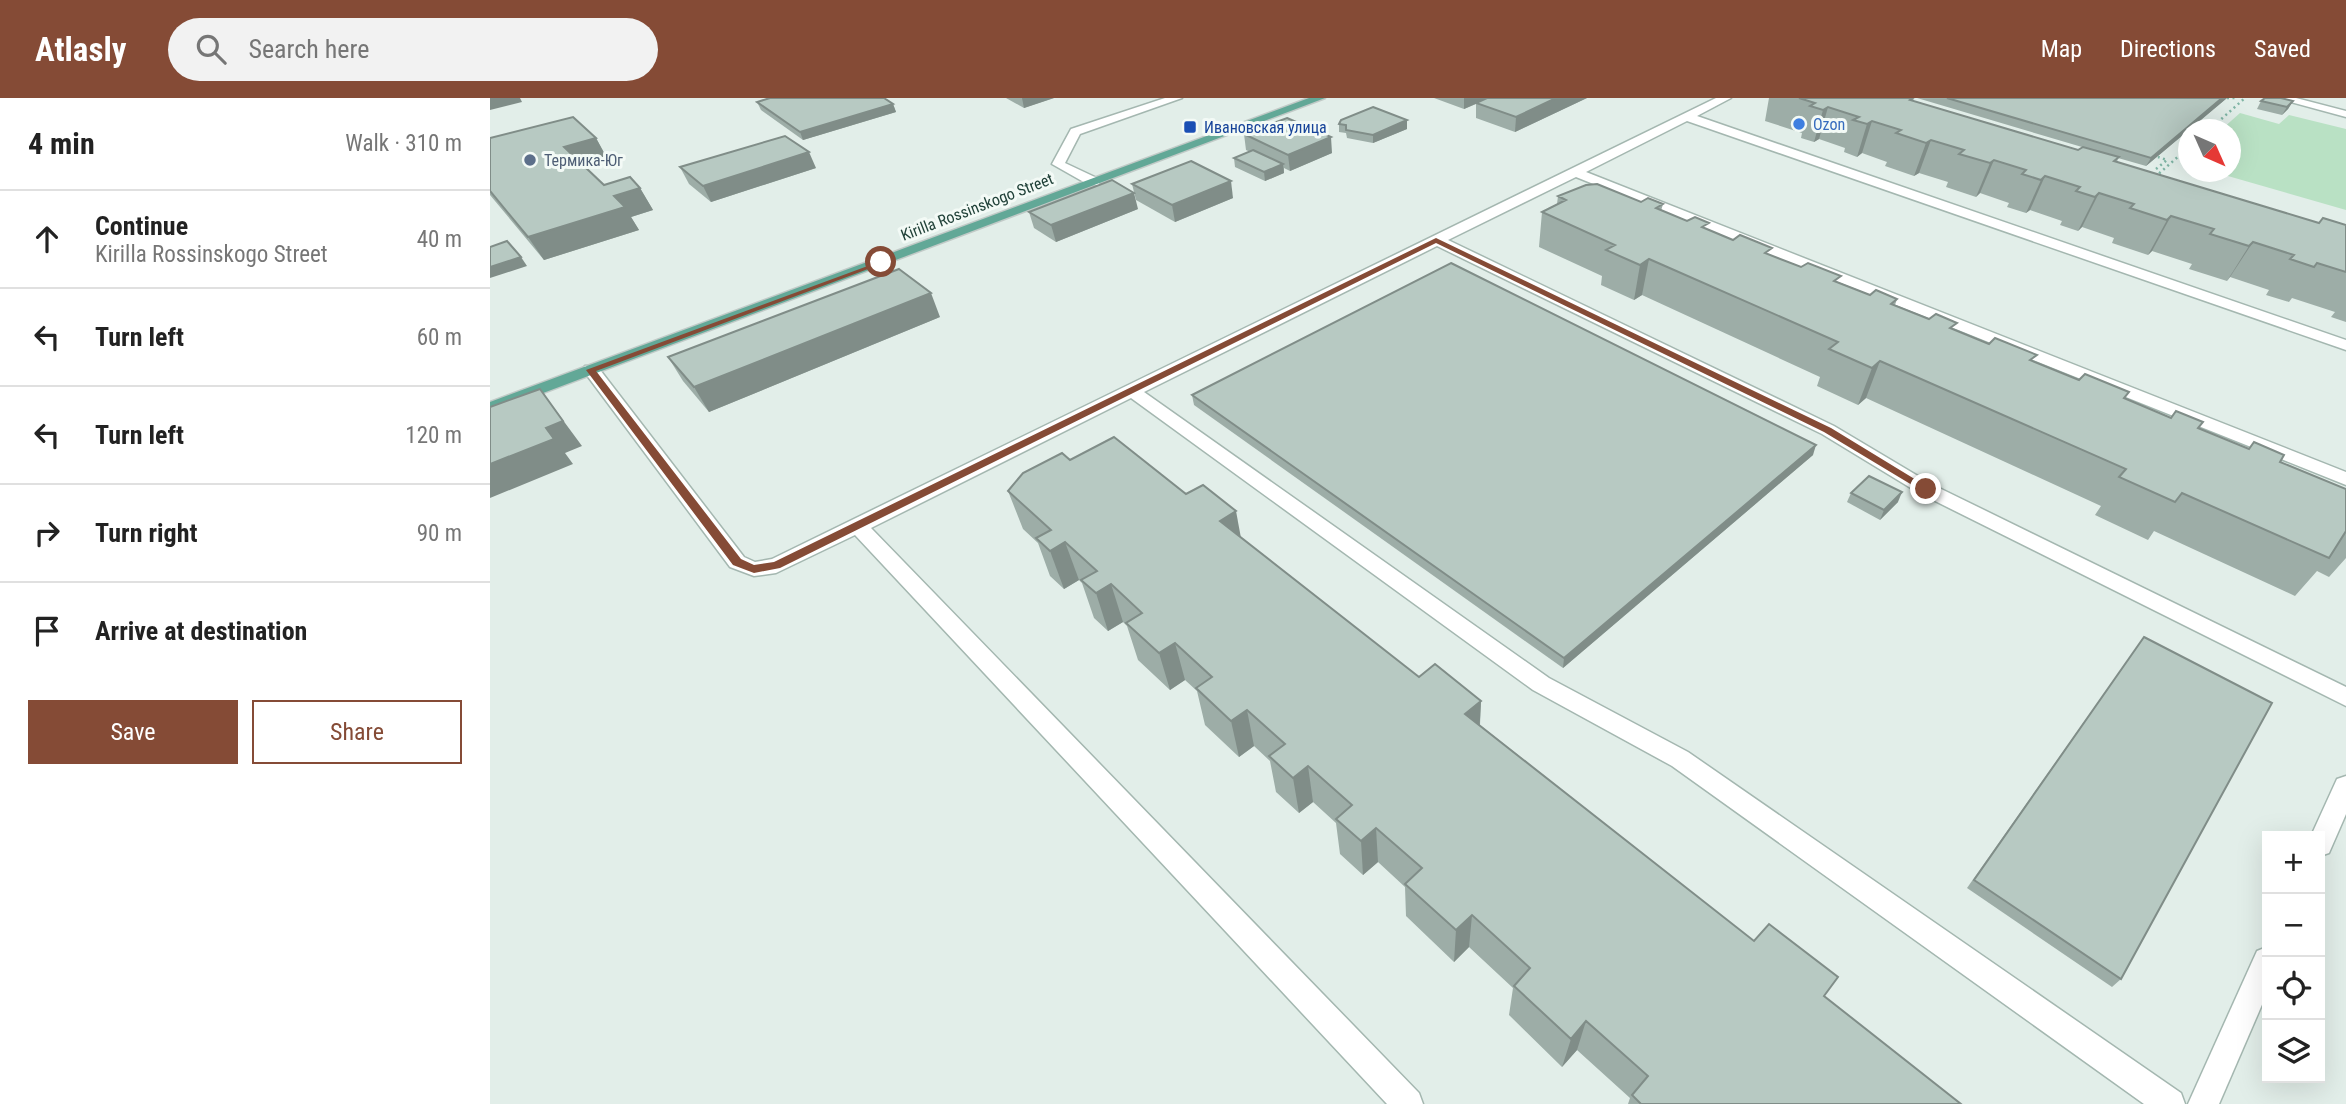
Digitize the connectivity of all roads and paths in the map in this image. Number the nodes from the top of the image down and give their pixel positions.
1 (1176, 98) edge
2 (1319, 98) edge
3 (1725, 98) edge
4 (2227, 98) edge
5 (2238, 98) edge
6 (2245, 98) edge
7 (2282, 98) edge
8 (2346, 114) edge
9 (1687, 117) junction
10 (2221, 119) edge
11 (2178, 156) edge
12 (2158, 157) edge
13 (2161, 171) junction
14 (1575, 172) junction
15 (2155, 177) edge
16 (1094, 182) junction
17 (1436, 240) junction
18 (2346, 345) edge
19 (591, 370) junction
20 (1132, 391) junction
21 (490, 408) edge
22 (2346, 479) edge
23 (858, 526) junction
24 (2346, 696) edge
25 (2344, 796) edge
26 (2325, 835) edge
27 (2262, 972) edge
28 (1408, 1104) edge
29 (2170, 1104) edge
30 (2203, 1104) edge

1 - 16 street
2 - 16 main road, Kirilla Rossinskogo Street
3 - 9 street
4 - 5 path
6 - 10 path
7 - 8 street
9 - 14 street
9 - 18 street
11 - 13 path
12 - 13 path
13 - 15 path
14 - 17 street
14 - 22 street
16 - 19 main road, Kirilla Rossinskogo Street
17 - 20 street
17 - 24 street
19 - 21 main road, Kirilla Rossinskogo Street
19 - 23 street
20 - 23 street
20 - 29 street
23 - 28 street
25 - 26 street
27 - 30 street

